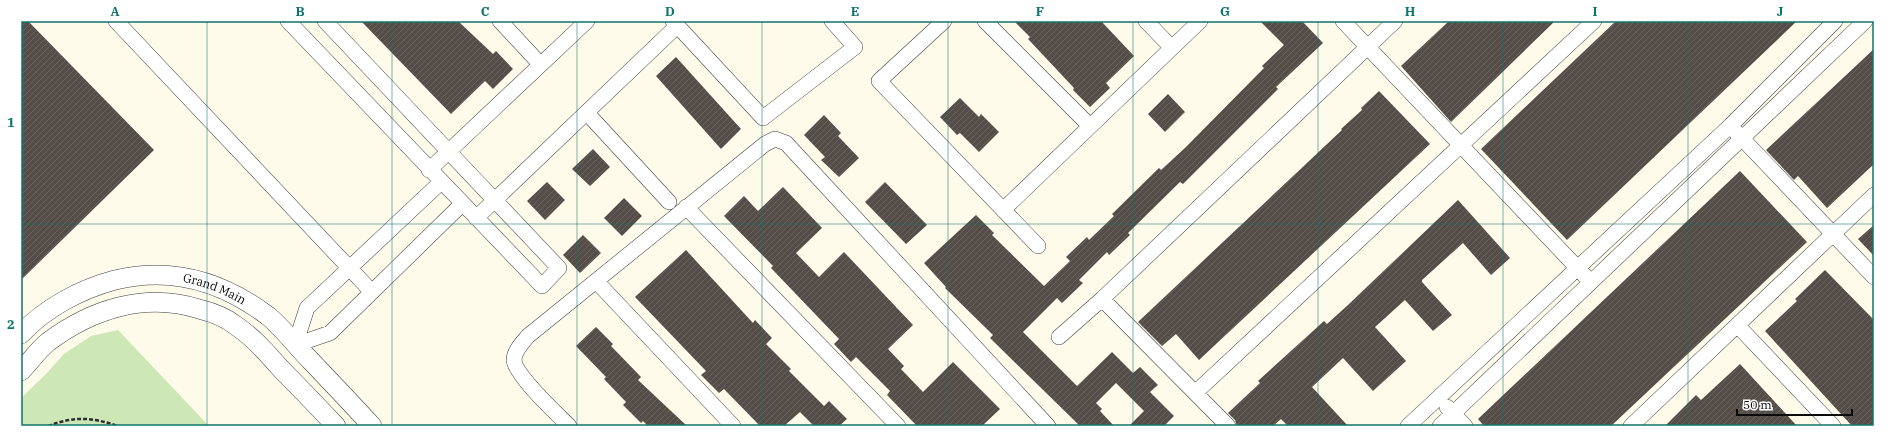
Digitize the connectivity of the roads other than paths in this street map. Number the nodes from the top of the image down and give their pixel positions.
1 (116, 21) edge
2 (288, 21) edge
3 (325, 21) edge
4 (500, 21) edge
5 (587, 21) edge
6 (832, 21) edge
7 (944, 21) edge
8 (985, 21) edge
9 (1146, 21) edge
10 (1200, 21) edge
11 (1343, 21) edge
12 (1395, 21) edge
13 (1594, 21) edge
14 (1835, 21) edge
15 (1866, 21) edge
16 (675, 24) edge
17 (1368, 47) junction
18 (1172, 48) junction
19 (540, 64) junction
20 (587, 113) junction
21 (1090, 126) junction
22 (1730, 126) junction
23 (1742, 139) junction
24 (1462, 145) junction
25 (449, 152) junction
26 (429, 170) junction
27 (441, 182) junction
28 (1874, 195) edge
29 (495, 201) junction
30 (669, 202) dead end
31 (462, 204) junction
32 (686, 208) junction
33 (1002, 210) junction
34 (476, 218) junction
35 (1832, 233) junction
36 (1038, 246) dead end
37 (349, 268) junction
38 (1578, 268) junction
39 (1874, 277) edge
40 (596, 281) junction
41 (1591, 283) junction
42 (372, 292) junction
43 (1102, 299) junction
44 (1738, 326) junction
45 (21, 334) edge
46 (1059, 337) dead end
47 (295, 345) junction
48 (276, 363) junction
49 (21, 371) edge
50 (1195, 393) junction
51 (1438, 398) junction
52 (1453, 414) junction
53 (1637, 424) edge
54 (336, 426) edge
55 (372, 426) edge
56 (569, 426) edge
57 (733, 426) edge
58 (898, 426) edge
59 (1048, 426) edge
60 (1228, 426) edge
61 (1408, 426) edge
62 (1440, 426) edge
63 (1465, 426) edge
64 (1833, 426) edge

1 - 37 street
2 - 26 street
3 - 25 street
4 - 19 street
5 - 19 street
6 - 16 street
7 - 33 street
8 - 21 street
9 - 18 street
10 - 18 street
11 - 17 street
12 - 17 street
13 - 24 street
14 - 22 street
15 - 23 street
16 - 20 street
17 - 24 street
17 - 43 street
18 - 21 street
19 - 25 street
20 - 29 street
20 - 30 street
21 - 33 street
22 - 23 street
22 - 38 street
23 - 35 street
23 - 41 street
24 - 38 street
24 - 50 street
25 - 26 street
25 - 29 street
26 - 27 street
27 - 31 street
27 - 37 street
28 - 35 street
29 - 34 street
29 - 34 street
31 - 34 street
31 - 42 street
32 - 40 street
32 - 58 street
32 - 59 street
33 - 36 street
35 - 39 street
35 - 44 street
37 - 42 street
37 - 47 street
38 - 41 street
38 - 51 street
40 - 56 street
40 - 57 street
41 - 52 street
42 - 47 street
43 - 46 street
43 - 50 street
44 - 53 street
44 - 64 street
45 - 47 street, Grand Main
47 - 48 street
47 - 55 street, Grand Main
48 - 49 street, Grand Main
48 - 54 street, Grand Main
50 - 60 street
51 - 52 street
51 - 61 street
52 - 62 street
52 - 63 street

